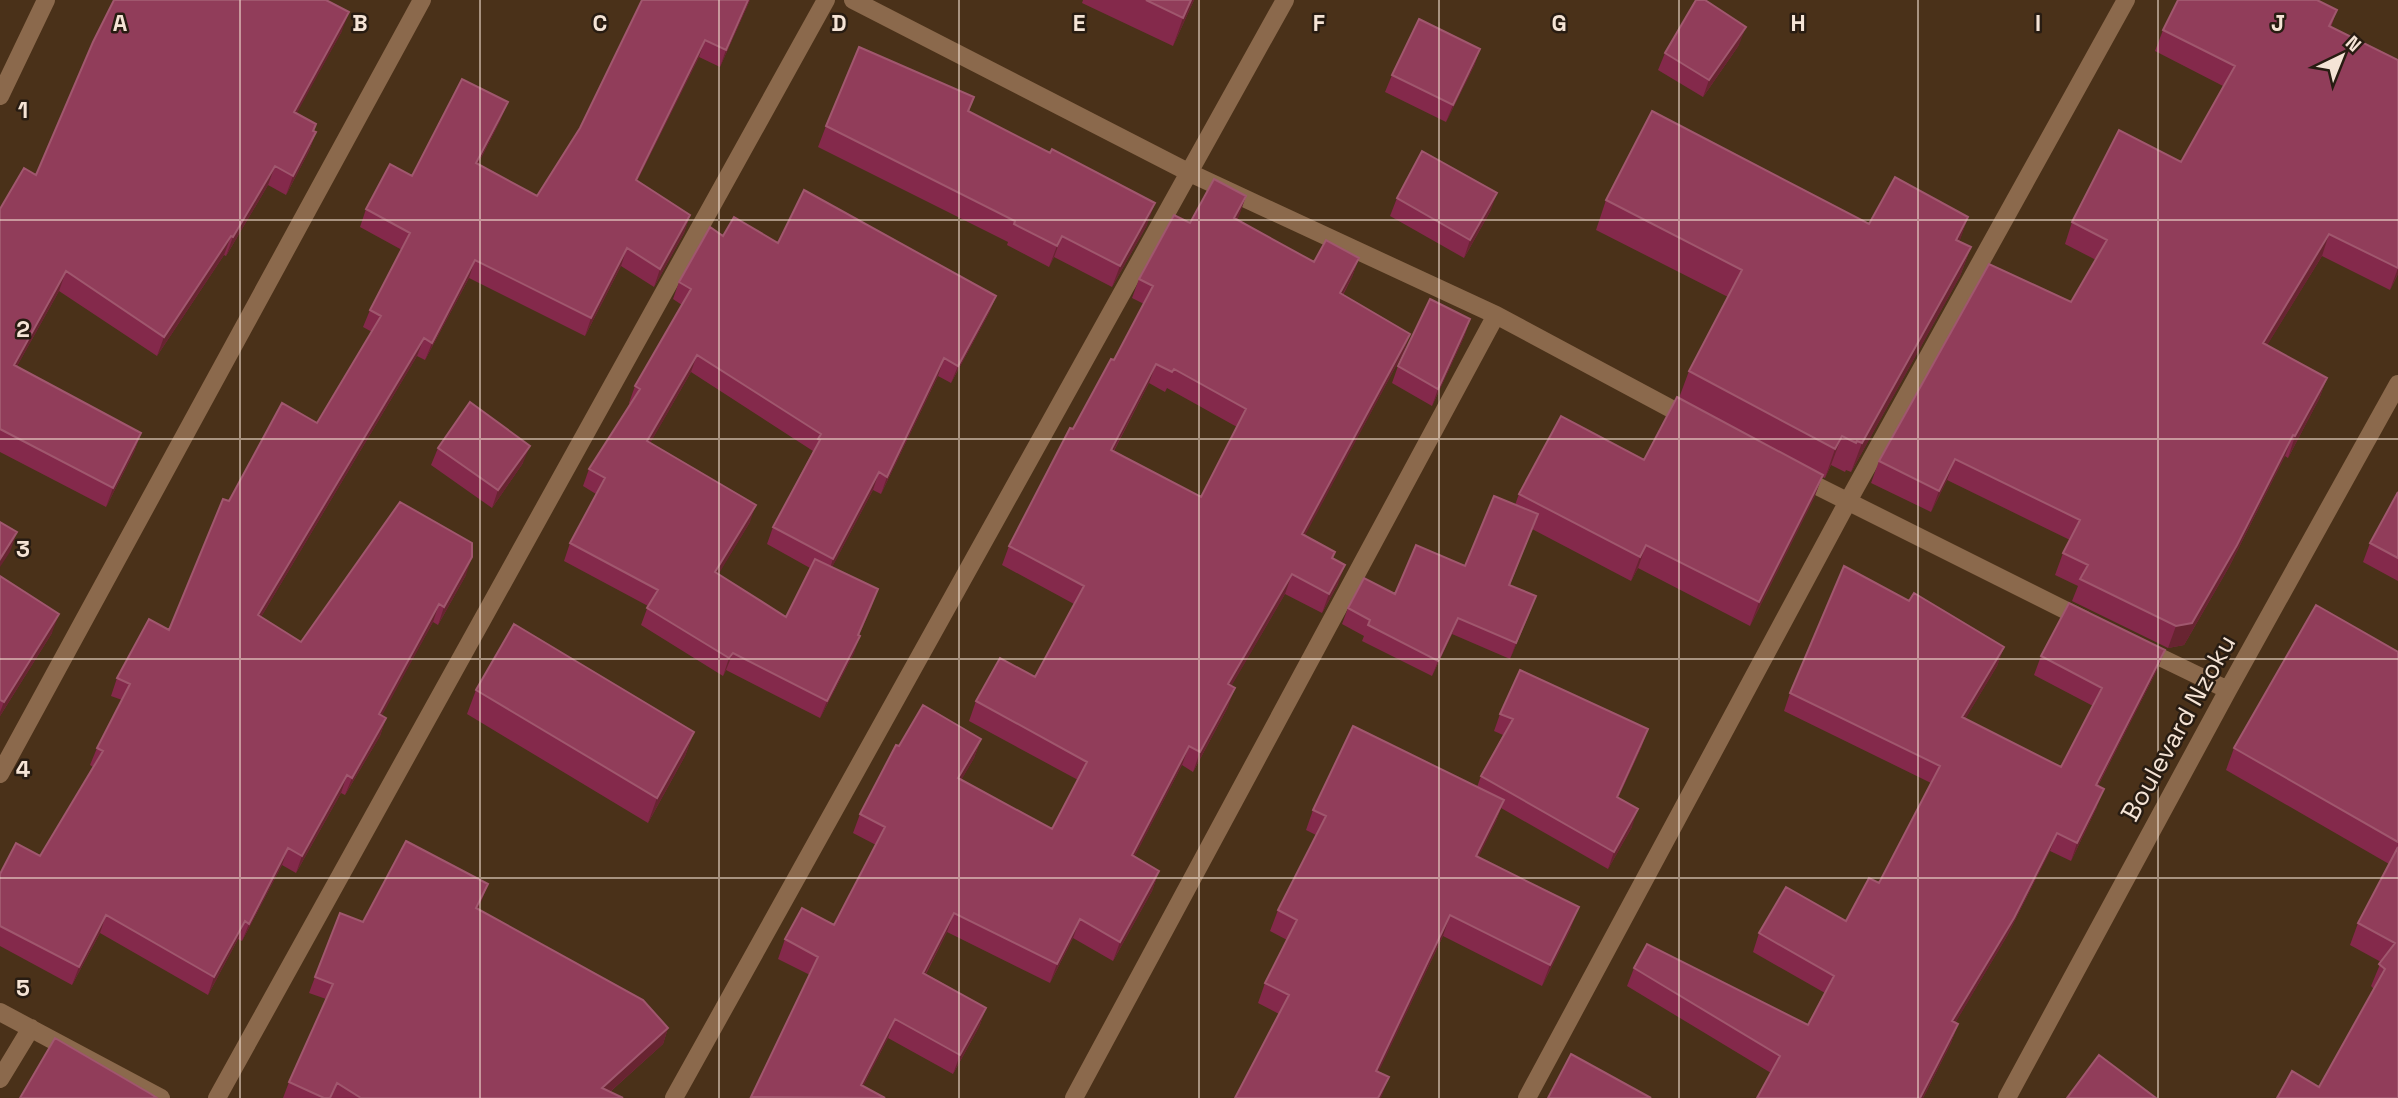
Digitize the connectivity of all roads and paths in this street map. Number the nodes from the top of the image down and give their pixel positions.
1 (46, 0) edge
2 (422, 0) edge
3 (826, 0) edge
4 (853, 0) edge
5 (1285, 0) edge
6 (2126, 0) edge
7 (0, 96) edge
8 (1190, 173) junction
9 (1496, 315) junction
10 (2398, 384) edge
11 (1702, 425) edge
12 (1786, 470) edge
13 (1847, 503) junction
14 (2105, 630) edge
15 (2130, 642) edge
16 (2228, 690) junction
17 (2, 765) edge
18 (0, 1012) edge
19 (31, 1028) junction
20 (0, 1079) edge
21 (161, 1098) edge
22 (217, 1098) edge
23 (674, 1098) edge
24 (1074, 1098) edge
25 (1527, 1098) edge
26 (2007, 1098) edge

1 - 7 street
2 - 17 street
3 - 22 street
4 - 8 street
5 - 8 street
6 - 13 street
8 - 9 street
8 - 23 street
9 - 11 street
9 - 24 street
10 - 16 street, Boulevard Nzoku
12 - 13 street
13 - 14 street
13 - 25 street
15 - 16 street
16 - 26 street, Boulevard Nzoku
18 - 19 street
19 - 20 street
19 - 21 street

